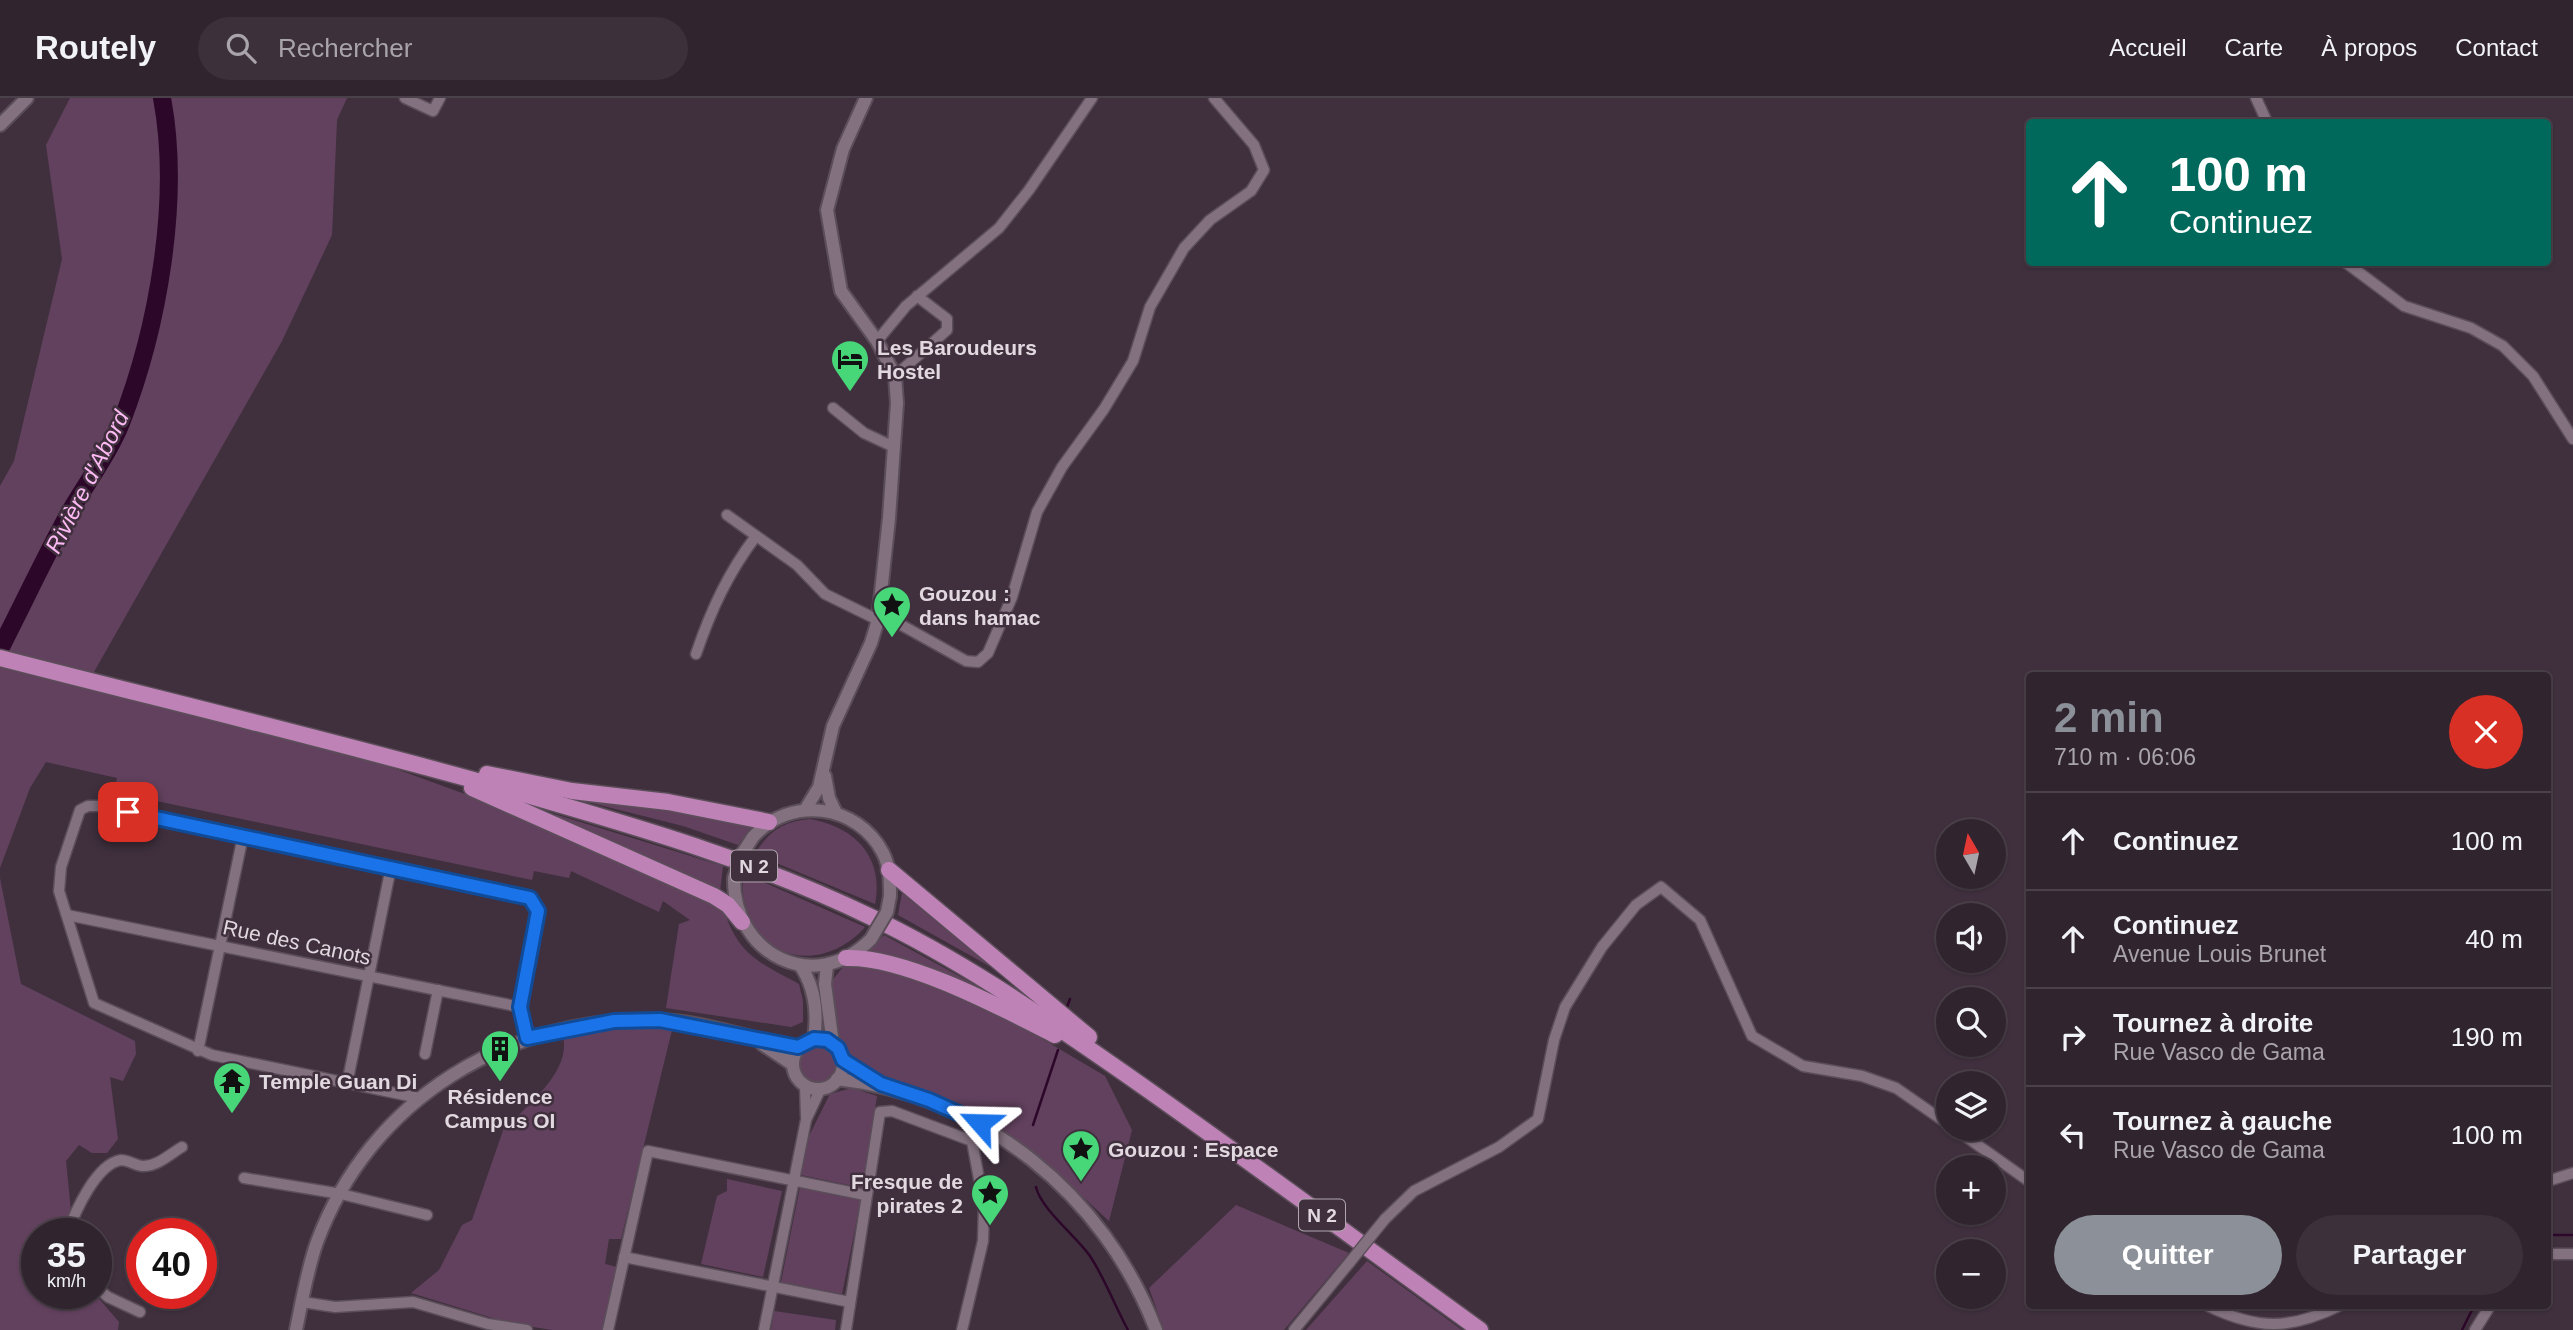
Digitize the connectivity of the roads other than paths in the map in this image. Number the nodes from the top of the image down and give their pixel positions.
1 (27, 98) edge
2 (405, 98) edge
3 (440, 98) edge
4 (866, 98) edge
5 (1092, 98) edge
6 (1214, 98) edge
7 (2256, 98) edge
8 (2266, 119) edge
9 (0, 125) edge
10 (2350, 266) edge
11 (917, 296) junction
12 (877, 341) junction
13 (895, 376) junction
14 (832, 408) dead end
15 (2573, 439) edge
16 (894, 447) junction
17 (727, 515) dead end
18 (756, 536) junction
19 (878, 616) junction
20 (696, 654) dead end
21 (0, 658) edge
22 (361, 748) junction
23 (824, 765) junction
24 (805, 810) junction
25 (836, 813) junction
26 (769, 822) junction
27 (243, 836) junction
28 (391, 867) junction
29 (889, 870) junction
30 (67, 915) junction
31 (742, 922) junction
32 (218, 945) junction
33 (846, 958) junction
34 (800, 965) junction
35 (827, 965) junction
36 (368, 976) junction
37 (439, 990) junction
38 (520, 1007) junction
39 (527, 1038) junction
40 (814, 1039) junction
41 (756, 1040) junction
42 (833, 1044) junction
43 (798, 1047) junction
44 (198, 1051) junction
45 (425, 1054) dead end
46 (843, 1060) junction
47 (792, 1064) junction
48 (1112, 1065) junction
49 (837, 1079) junction
50 (347, 1084) junction
51 (881, 1084) junction
52 (805, 1085) junction
53 (821, 1088) junction
54 (419, 1098) junction
55 (1163, 1099) junction
56 (1936, 1116) edge
57 (806, 1120) junction
58 (980, 1123) junction
59 (972, 1141) junction
60 (1972, 1141) edge
61 (181, 1147) dead end
62 (2573, 1173) edge
63 (244, 1178) dead end
64 (2026, 1179) edge
65 (2551, 1180) edge
66 (793, 1181) junction
67 (341, 1194) junction
68 (865, 1195) junction
69 (427, 1215) dead end
70 (75, 1218) edge
71 (2551, 1254) edge
72 (2573, 1254) edge
73 (624, 1257) junction
74 (772, 1287) junction
75 (112, 1299) edge
76 (302, 1302) junction
77 (850, 1302) junction
78 (2214, 1309) edge
79 (2332, 1309) edge
80 (2488, 1309) edge
81 (140, 1312) dead end
82 (515, 1329) edge
83 (296, 1330) edge
84 (527, 1330) edge
85 (608, 1330) edge
86 (764, 1330) edge
87 (846, 1330) edge
88 (962, 1330) edge
89 (1156, 1330) edge
90 (1294, 1330) edge
91 (1480, 1330) edge
92 (2475, 1330) edge

1 - 9 street
2 - 3 street
4 - 12 street
5 - 11 street
6 - 19 street
7 - 8 street
10 - 15 street
11 - 12 street
11 - 13 street
12 - 13 street
13 - 16 street
14 - 16 street
16 - 19 street
17 - 18 street
18 - 19 street
18 - 20 street
19 - 23 street
21 - 22 main road, N 2
22 - 26 main road
22 - 31 main road
22 - 48 main road, N 2
23 - 24 street
23 - 25 street
24 - 25 street
24 - 26 street
25 - 29 street
26 - 31 street, bridge
27 - 28 street
27 - 30 street
27 - 32 street
28 - 36 street
28 - 38 street
29 - 33 street, bridge
29 - 55 main road
30 - 32 street, Rue des Canots
30 - 44 street
31 - 34 street
32 - 36 street, Rue des Canots
32 - 44 street
33 - 35 street
33 - 48 main road
34 - 35 street
34 - 40 street
35 - 42 street
36 - 37 street, Rue des Canots
36 - 50 street
37 - 38 street, Rue des Canots
37 - 45 street
38 - 39 street
39 - 41 street
39 - 54 street
40 - 42 street
40 - 43 street
41 - 43 street
41 - 47 street
42 - 46 street
43 - 47 street
44 - 50 street
46 - 49 street
46 - 51 street
47 - 52 street
48 - 55 main road, N 2
49 - 51 street
49 - 53 street
50 - 54 street
51 - 58 street
52 - 53 street
52 - 57 street
53 - 57 street
54 - 67 street
55 - 91 main road, N 2
56 - 90 street, bridge
57 - 66 street
58 - 59 street
58 - 89 street
59 - 68 street
59 - 88 street
60 - 64 street
61 - 70 street
62 - 65 street
63 - 67 street
66 - 68 street
66 - 73 street
66 - 74 street
67 - 69 street
67 - 76 street
68 - 77 street
71 - 72 street
73 - 74 street
73 - 85 street
74 - 77 street
74 - 86 street
75 - 81 street
76 - 82 street
76 - 83 street
77 - 87 street
78 - 79 street
80 - 92 street
82 - 84 street

